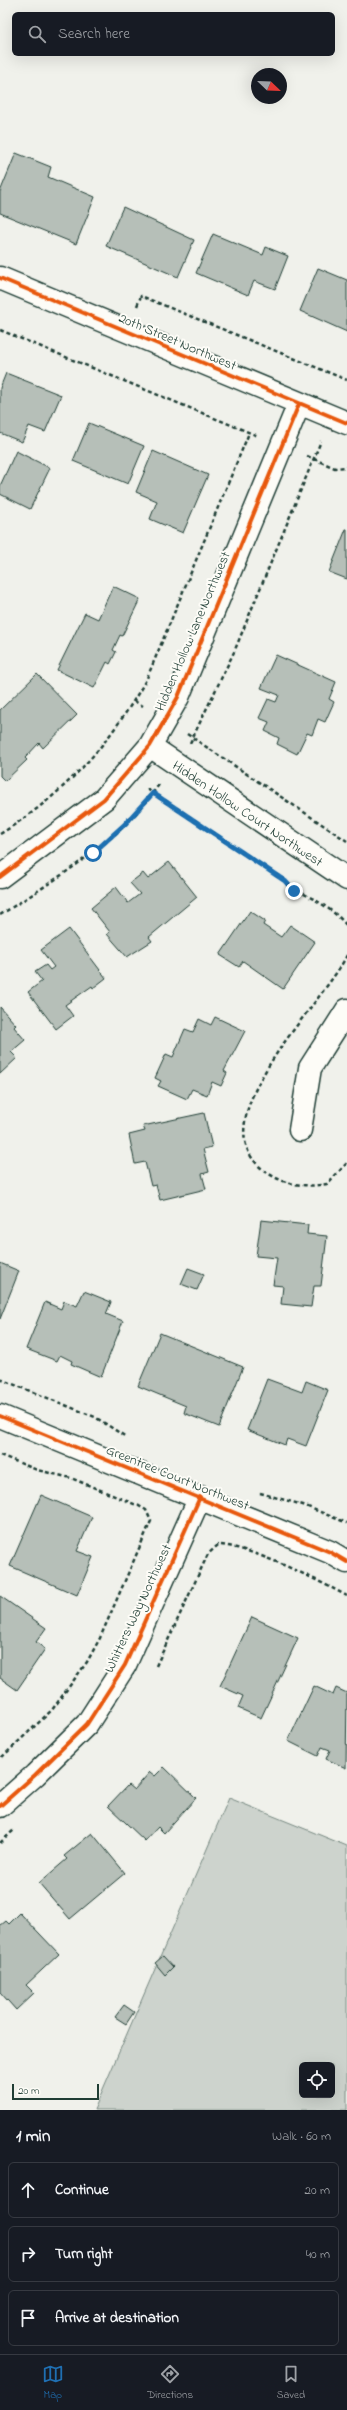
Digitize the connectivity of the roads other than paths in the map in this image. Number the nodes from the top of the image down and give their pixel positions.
1 (0, 278) edge
2 (299, 404) junction
3 (347, 422) edge
4 (150, 746) junction
5 (0, 877) edge
6 (347, 879) edge
7 (347, 1010) edge
8 (300, 1130) dead end
9 (0, 1416) edge
10 (200, 1497) junction
11 (347, 1562) edge
12 (0, 1806) edge

1 - 2 street, 20th Street Northwest
2 - 3 street, 20th Street Northwest
2 - 4 street, Hidden Hollow Lane Northwest
4 - 5 street, Hidden Hollow Lane Northwest
4 - 6 street, Hidden Hollow Court Northwest
7 - 8 street
9 - 10 street, Greentree Court Northwest
10 - 11 street, Greentree Court Northwest
10 - 12 street, Whitters Way Northwest

